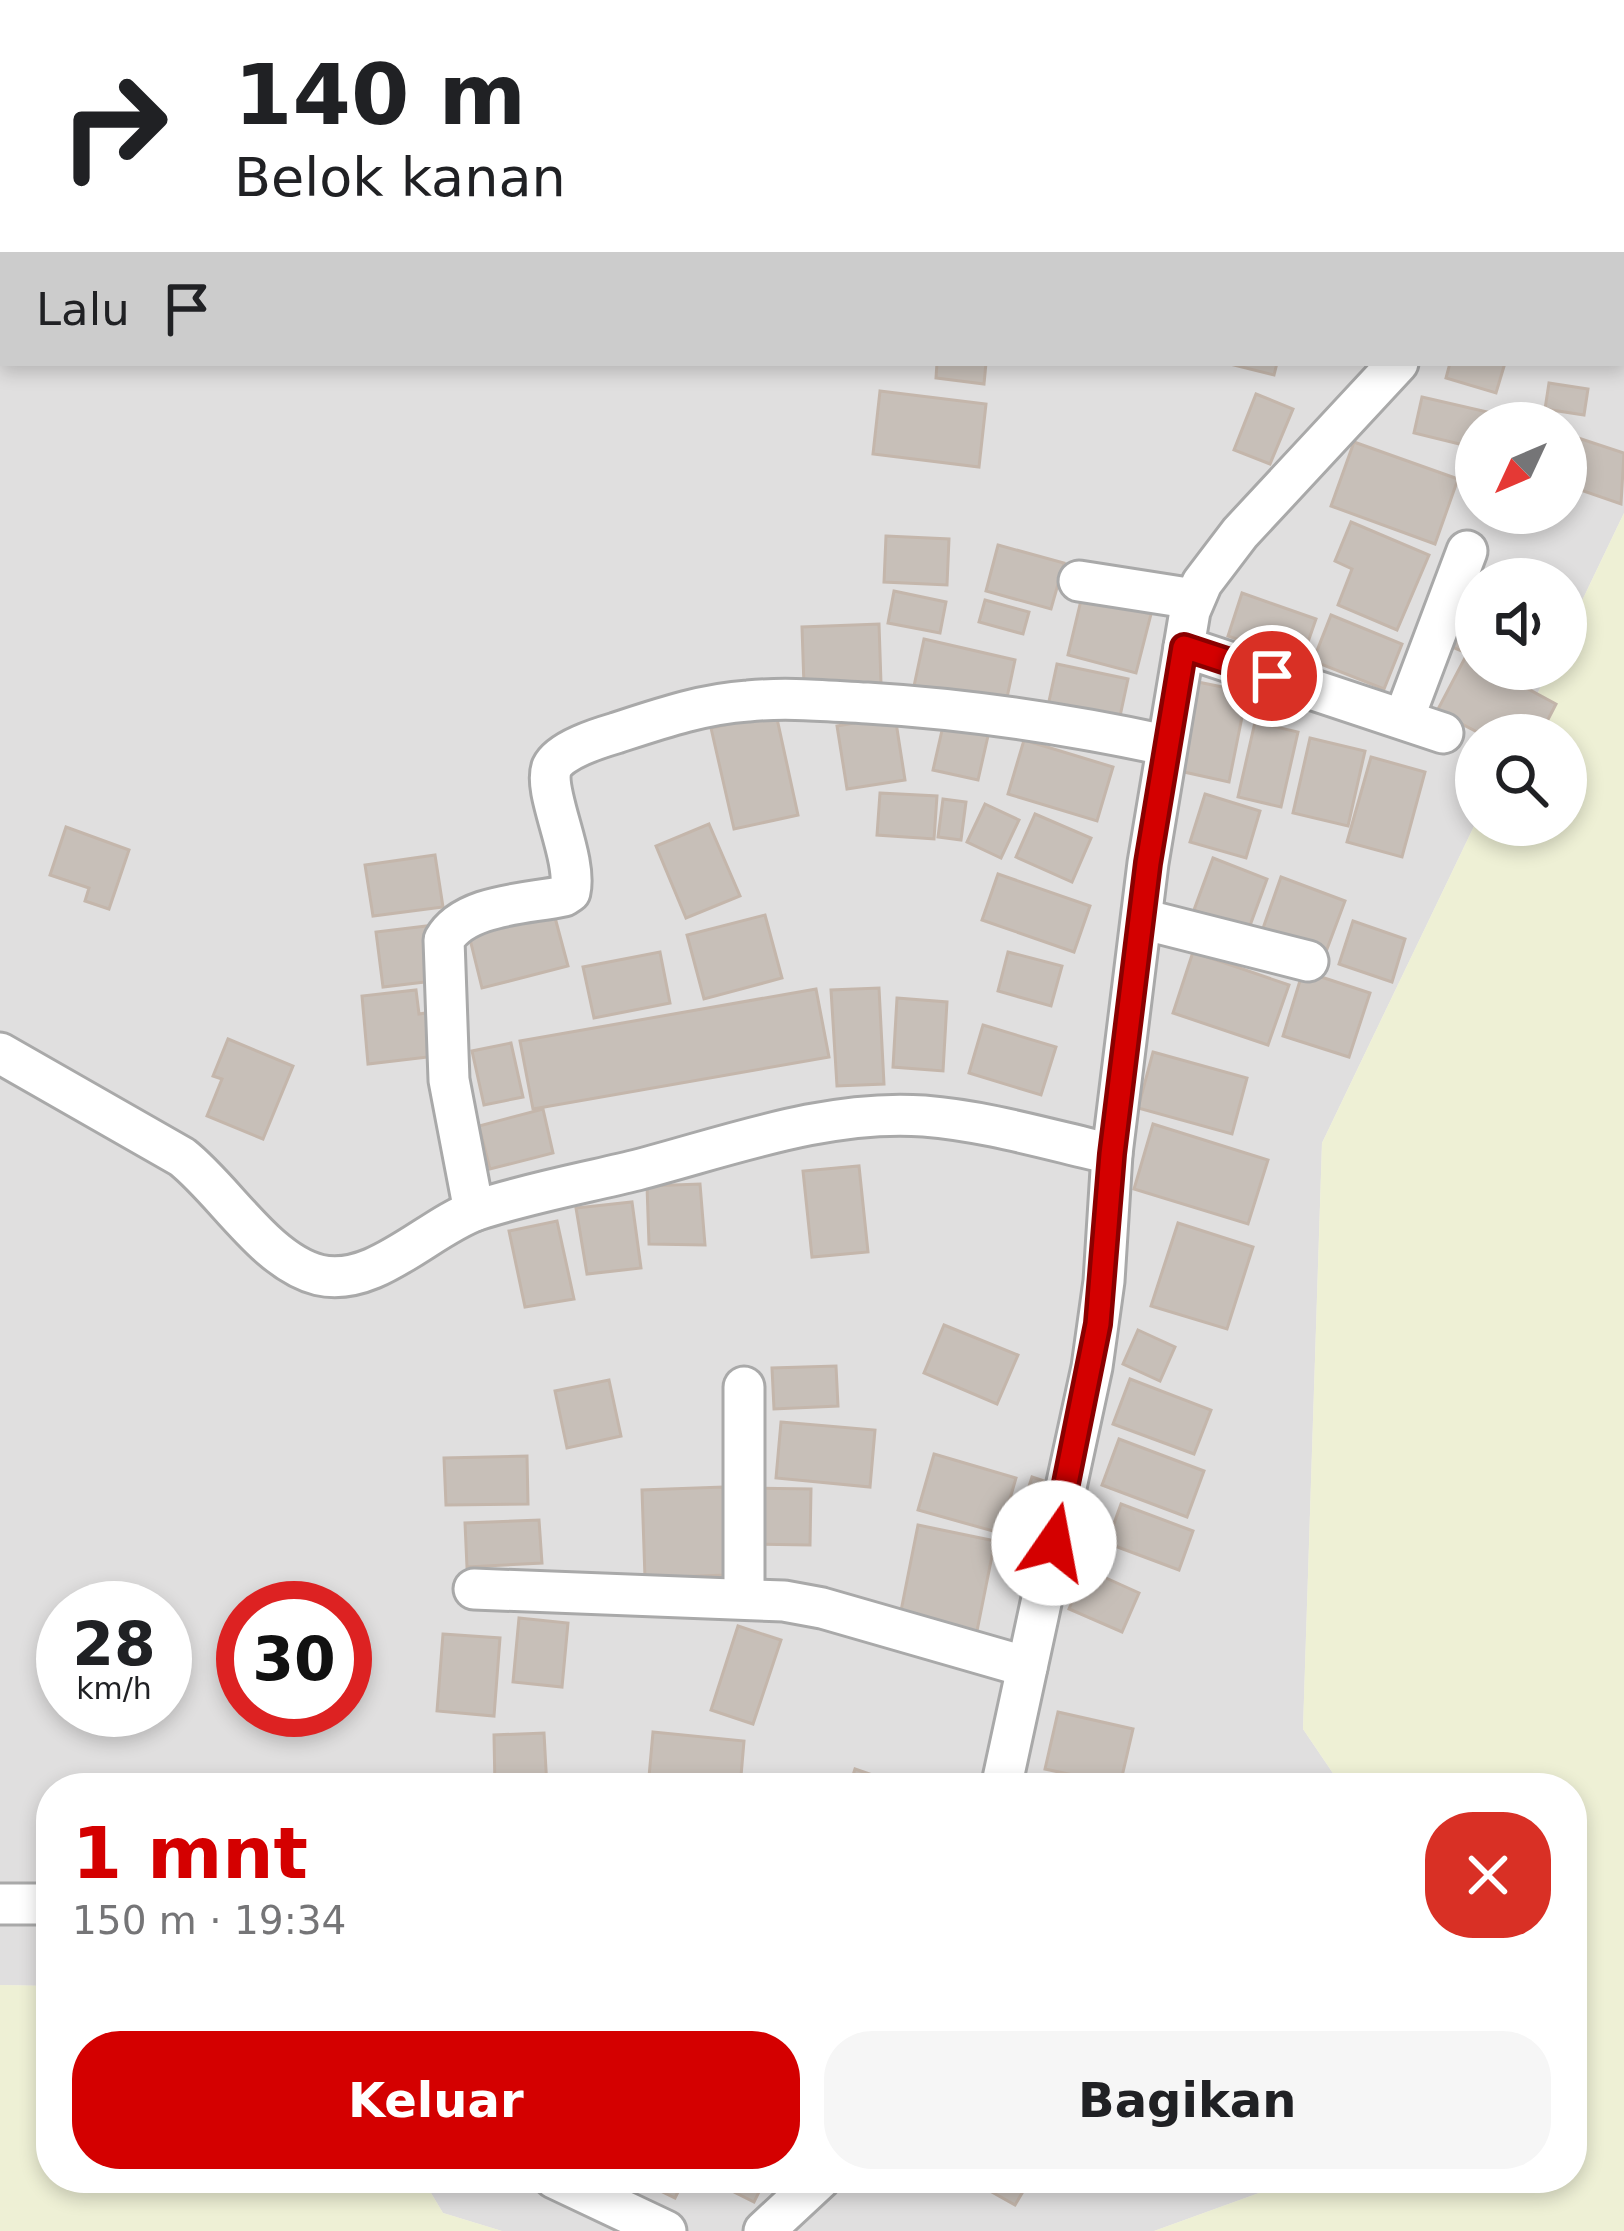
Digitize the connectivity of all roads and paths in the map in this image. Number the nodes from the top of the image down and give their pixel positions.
1 (1394, 366) edge
2 (1467, 551) dead end
3 (1079, 581) dead end
4 (1194, 599) junction
5 (1184, 647) junction
6 (1403, 718) junction
7 (1443, 733) dead end
8 (1165, 745) junction
9 (1142, 919) junction
10 (1308, 961) dead end
11 (0, 1053) edge
12 (1112, 1154) junction
13 (474, 1211) junction
14 (744, 1387) dead end
15 (474, 1589) dead end
16 (744, 1598) junction
17 (1027, 1667) junction
18 (1003, 1773) edge
19 (0, 1904) edge
20 (36, 1904) edge
21 (586, 2193) edge
22 (805, 2193) edge
23 (666, 2231) edge
24 (764, 2231) edge

1 - 4 street
2 - 6 street
3 - 4 street
4 - 5 street
5 - 6 street
5 - 8 street
6 - 7 street
8 - 9 street
8 - 13 street
9 - 10 street
9 - 12 street
11 - 13 street
12 - 13 street
12 - 17 street
14 - 16 street
15 - 16 street
16 - 17 street
17 - 18 street
19 - 20 street
21 - 23 street
22 - 24 street

